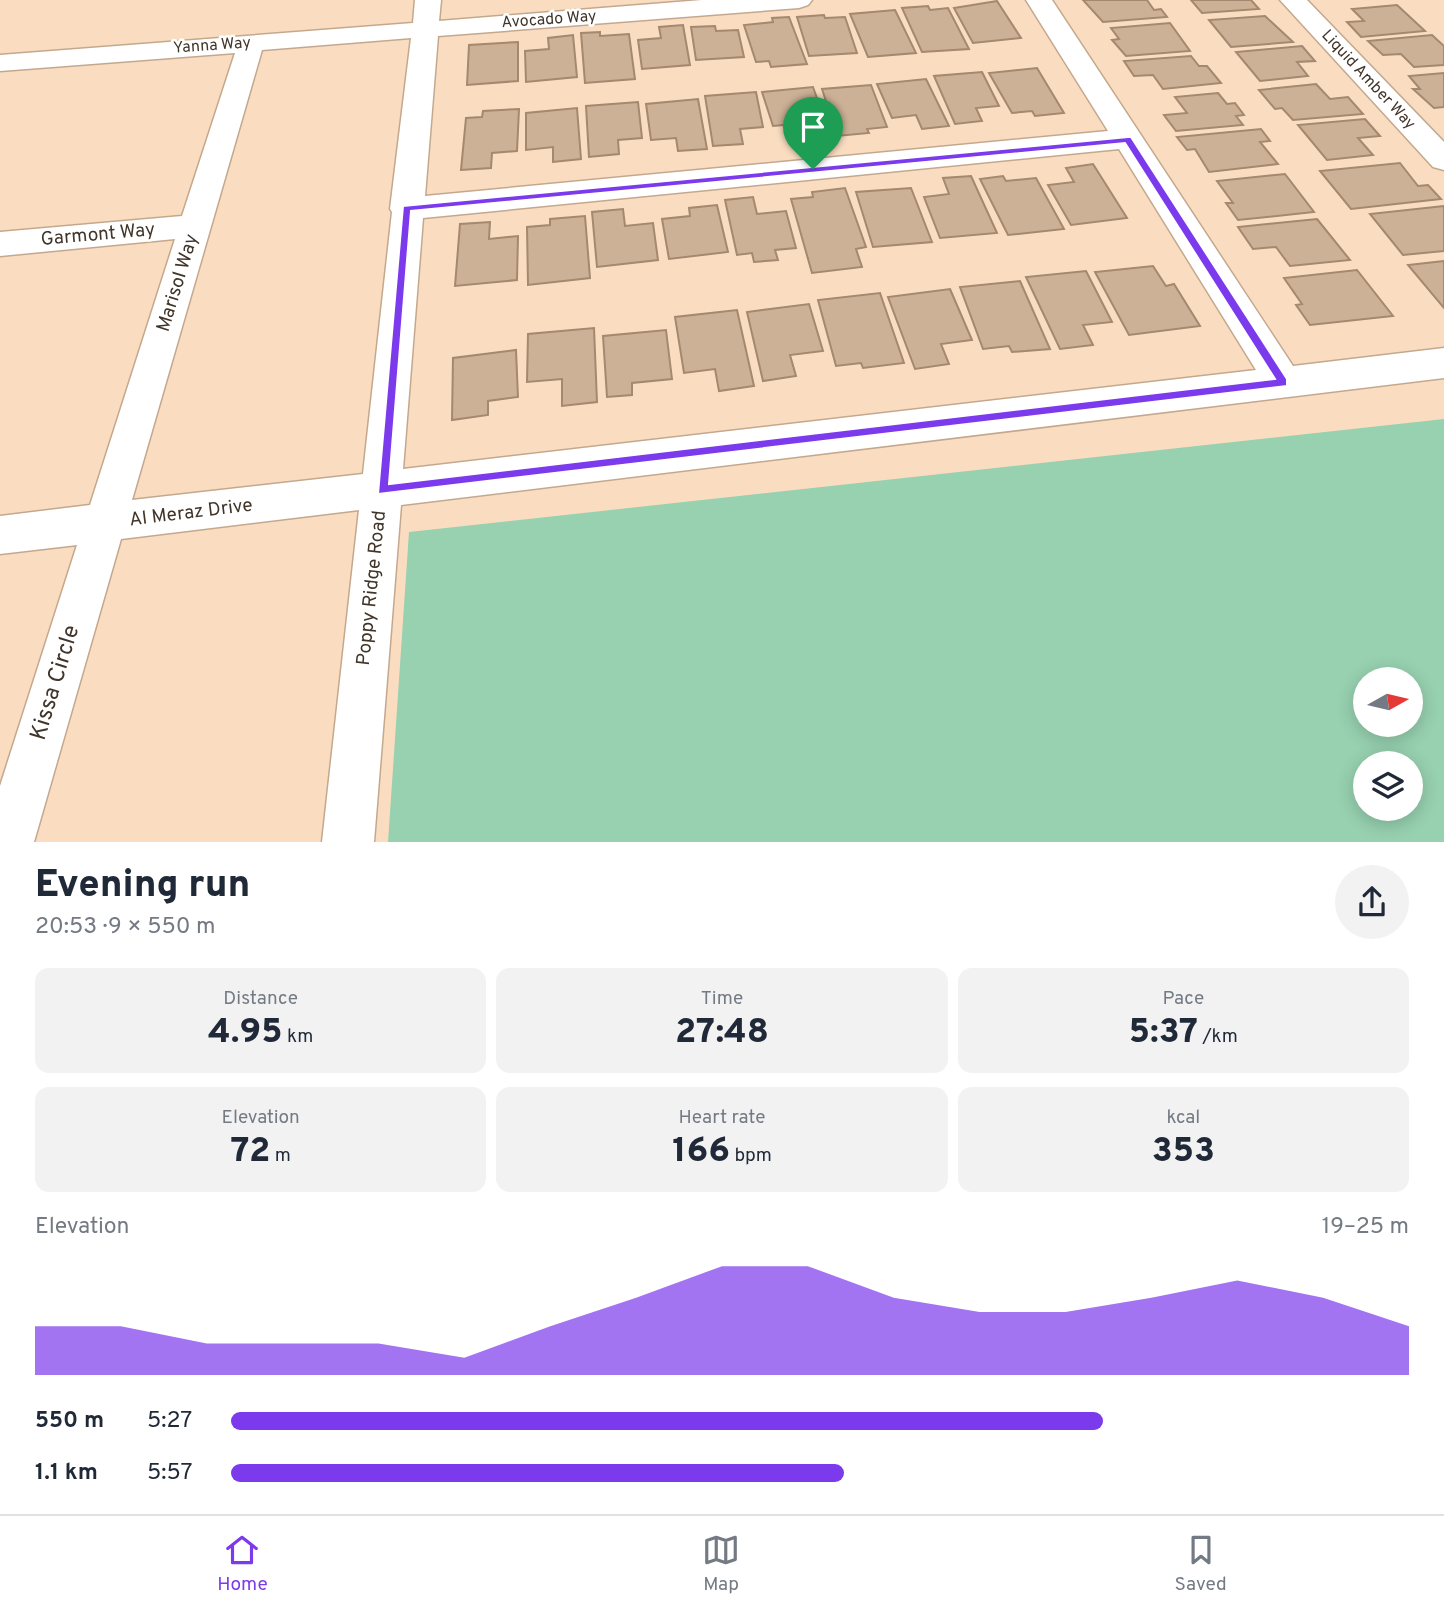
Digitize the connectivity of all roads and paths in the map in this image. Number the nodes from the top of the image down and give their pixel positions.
1 (799, 0) edge
2 (1039, 0) edge
3 (1293, 0) edge
4 (427, 15) edge
5 (251, 43) junction
6 (0, 63) edge
7 (1128, 139) junction
8 (1444, 160) edge
9 (406, 209) junction
10 (195, 226) junction
11 (0, 244) edge
12 (1444, 363) edge
13 (1283, 382) junction
14 (383, 490) junction
15 (105, 523) junction
16 (0, 535) edge
17 (8, 842) edge
18 (348, 842) edge

1 - 4 street, Avocado Way
2 - 7 street
3 - 8 street, Liquid Amber Way
4 - 5 street, Yanna Way
4 - 9 street, Poppy Ridge Road
5 - 6 street, Yanna Way
5 - 10 street, Marisol Way
7 - 9 street
7 - 13 street
9 - 14 street, Poppy Ridge Road
10 - 11 street, Garmont Way
10 - 15 street, Marisol Way
12 - 13 street, Al Meraz Drive
13 - 14 street, Al Meraz Drive
14 - 15 street, Al Meraz Drive
14 - 18 street, Poppy Ridge Road
15 - 16 street, Al Meraz Drive
15 - 17 street, Kissa Circle

